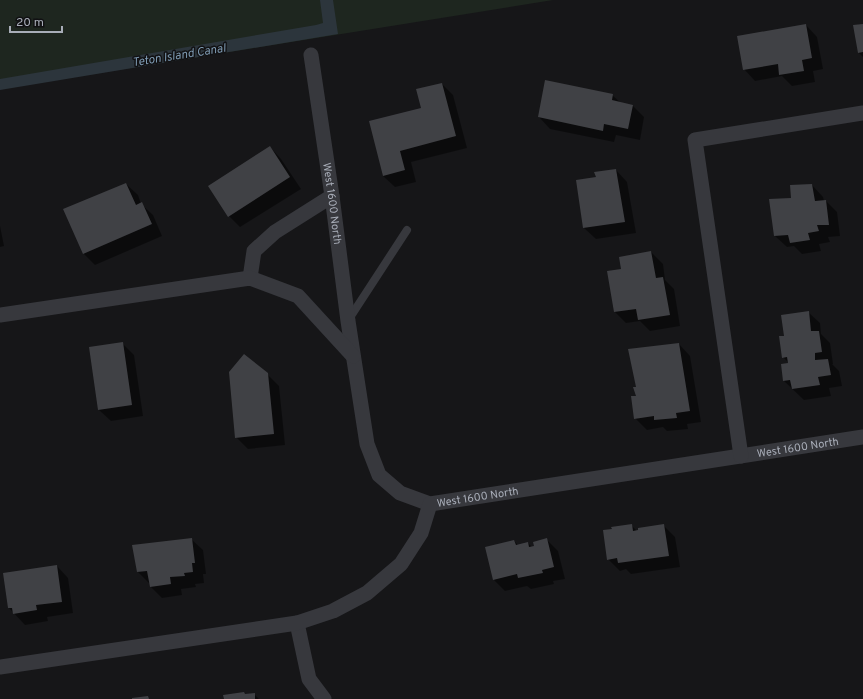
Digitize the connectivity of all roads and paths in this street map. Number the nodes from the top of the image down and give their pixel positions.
1 (311, 55) dead end
2 (863, 113) edge
3 (332, 196) junction
4 (407, 230) dead end
5 (250, 278) junction
6 (0, 315) edge
7 (348, 321) junction
8 (353, 356) junction
9 (863, 437) edge
10 (741, 456) junction
11 (430, 504) junction
12 (297, 624) junction
13 (0, 668) edge
14 (324, 699) edge

1 - 3 street, West 1600 North
2 - 10 street
3 - 5 street
3 - 7 street, West 1600 North
4 - 7 lane
5 - 6 street
5 - 8 street
7 - 8 street, West 1600 North
8 - 11 street, West 1600 North
9 - 10 street, West 1600 North
10 - 11 street, West 1600 North
11 - 12 street
12 - 13 street
12 - 14 street

